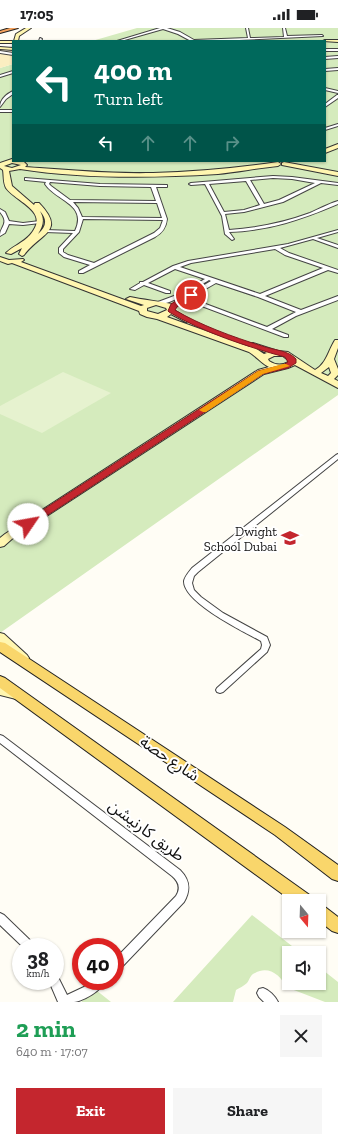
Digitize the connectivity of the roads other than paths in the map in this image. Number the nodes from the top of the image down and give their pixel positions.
1 (16, 28) edge
2 (29, 28) edge
3 (163, 28) edge
4 (247, 28) edge
5 (284, 28) edge
6 (320, 30) dead end
7 (0, 32) edge
8 (286, 37) junction
9 (249, 38) junction
10 (324, 39) edge
11 (14, 40) edge
12 (121, 40) edge
13 (191, 40) edge
14 (222, 40) edge
15 (228, 40) edge
16 (12, 41) edge
17 (338, 41) edge
18 (0, 42) edge
19 (0, 49) edge
20 (12, 49) edge
21 (326, 50) edge
22 (338, 50) edge
23 (12, 54) edge
24 (338, 57) edge
25 (326, 58) edge
26 (338, 68) edge
27 (326, 70) edge
28 (12, 72) edge
29 (0, 76) edge
30 (326, 89) edge
31 (12, 93) edge
32 (338, 95) edge
33 (2, 100) edge
34 (0, 106) edge
35 (326, 106) edge
36 (0, 112) edge
37 (12, 112) edge
38 (338, 125) edge
39 (326, 129) edge
40 (338, 145) edge
41 (326, 150) edge
42 (277, 162) edge
43 (294, 162) edge
44 (4, 164) edge
45 (20, 165) edge
46 (338, 173) edge
47 (26, 179) dead end
48 (247, 179) junction
49 (48, 181) junction
50 (320, 182) junction
51 (207, 183) junction
52 (191, 184) dead end
53 (338, 184) edge
54 (153, 186) junction
55 (166, 186) dead end
56 (70, 201) junction
57 (158, 202) junction
58 (338, 202) edge
59 (263, 206) junction
60 (0, 210) edge
61 (223, 214) junction
62 (80, 218) junction
63 (165, 219) junction
64 (40, 222) junction
65 (8, 225) junction
66 (52, 225) junction
67 (27, 226) junction
68 (60, 228) junction
69 (78, 230) junction
70 (37, 231) junction
71 (45, 231) junction
72 (227, 231) junction
73 (338, 231) edge
74 (0, 235) edge
75 (315, 238) junction
76 (232, 239) dead end
77 (275, 247) junction
78 (338, 247) edge
79 (9, 253) junction
80 (23, 256) junction
81 (0, 258) edge
82 (8, 263) edge
83 (94, 265) junction
84 (175, 267) junction
85 (328, 268) junction
86 (81, 272) dead end
87 (338, 272) edge
88 (208, 279) junction
89 (215, 281) junction
90 (142, 283) junction
91 (133, 288) dead end
92 (168, 292) dead end
93 (260, 296) junction
94 (338, 298) edge
95 (193, 301) dead end
96 (160, 303) junction
97 (150, 304) junction
98 (143, 310) junction
99 (171, 310) junction
100 (300, 312) junction
101 (157, 316) junction
102 (267, 329) junction
103 (286, 336) dead end
104 (338, 342) edge
105 (276, 353) junction
106 (292, 359) junction
107 (264, 360) junction
108 (331, 360) junction
109 (282, 367) junction
110 (305, 369) junction
111 (261, 372) junction
112 (315, 373) junction
113 (335, 382) edge
114 (338, 456) edge
115 (4, 538) edge
116 (0, 544) edge
117 (0, 637) edge
118 (0, 646) edge
119 (26, 663) junction
120 (0, 681) edge
121 (220, 690) dead end
122 (0, 691) edge
123 (22, 696) junction
124 (0, 738) edge
125 (338, 874) edge
126 (295, 894) edge
127 (326, 917) edge
128 (0, 918) edge
129 (338, 926) edge
130 (21, 938) edge
131 (124, 957) edge
132 (58, 990) edge
133 (89, 990) edge
134 (263, 993) dead end
135 (64, 1002) edge
136 (272, 1002) edge

1 - 7 highway
2 - 11 street
3 - 12 street
3 - 13 street
4 - 9 street
5 - 8 street
6 - 10 street
8 - 9 street
8 - 10 street
9 - 15 street
10 - 17 street
14 - 15 street
16 - 18 street
19 - 20 street
19 - 23 street
21 - 22 street
24 - 25 street
26 - 27 street
28 - 29 street
30 - 32 street
31 - 33 street
32 - 35 street
33 - 34 street
36 - 37 street
38 - 39 street
40 - 41 street
42 - 45 street
42 - 46 street
43 - 46 street
44 - 45 street
44 - 64 street
45 - 66 street
47 - 49 street
48 - 50 street
48 - 51 street
48 - 59 street
49 - 54 street
49 - 56 street
50 - 53 street
50 - 59 street
51 - 52 street
51 - 61 street
54 - 55 street
54 - 57 street
56 - 57 street
56 - 62 street
57 - 63 street
58 - 72 street
59 - 61 street
60 - 65 street
61 - 72 street
62 - 63 street
62 - 69 street
63 - 83 street
64 - 67 street
64 - 70 street
65 - 67 street
65 - 74 street
66 - 68 street
66 - 71 street
67 - 70 street
68 - 69 street
68 - 71 street
69 - 83 street
70 - 79 street
71 - 80 street
72 - 76 street
73 - 75 street
75 - 77 street
75 - 78 street
77 - 84 street
77 - 85 street
79 - 80 street
79 - 81 street
80 - 82 street
80 - 97 street
81 - 82 street
82 - 98 street
83 - 86 street
84 - 88 street
84 - 90 street
85 - 87 street
85 - 93 street
88 - 89 street
88 - 96 street
89 - 93 street
89 - 99 street
90 - 91 street
90 - 92 street
93 - 100 street
94 - 100 street
95 - 102 street
96 - 97 street
96 - 99 street
97 - 98 street
98 - 101 street
99 - 101 street
99 - 105 street
100 - 102 street
101 - 107 street
102 - 103 street
104 - 108 street
105 - 106 street
105 - 107 street
106 - 109 street
106 - 110 street
107 - 109 street
107 - 111 street
108 - 112 street
108 - 113 street
109 - 110 street
109 - 111 street
110 - 112 street
111 - 115 street
112 - 113 street
114 - 121 street
115 - 116 street
117 - 119 street
118 - 119 main road, شارع حصة
119 - 125 main road, شارع حصة
120 - 123 main road
122 - 123 street
123 - 126 main road
124 - 131 street, طريق كارنيشن
127 - 129 main road
128 - 130 street
132 - 135 street
133 - 135 street
134 - 136 street

